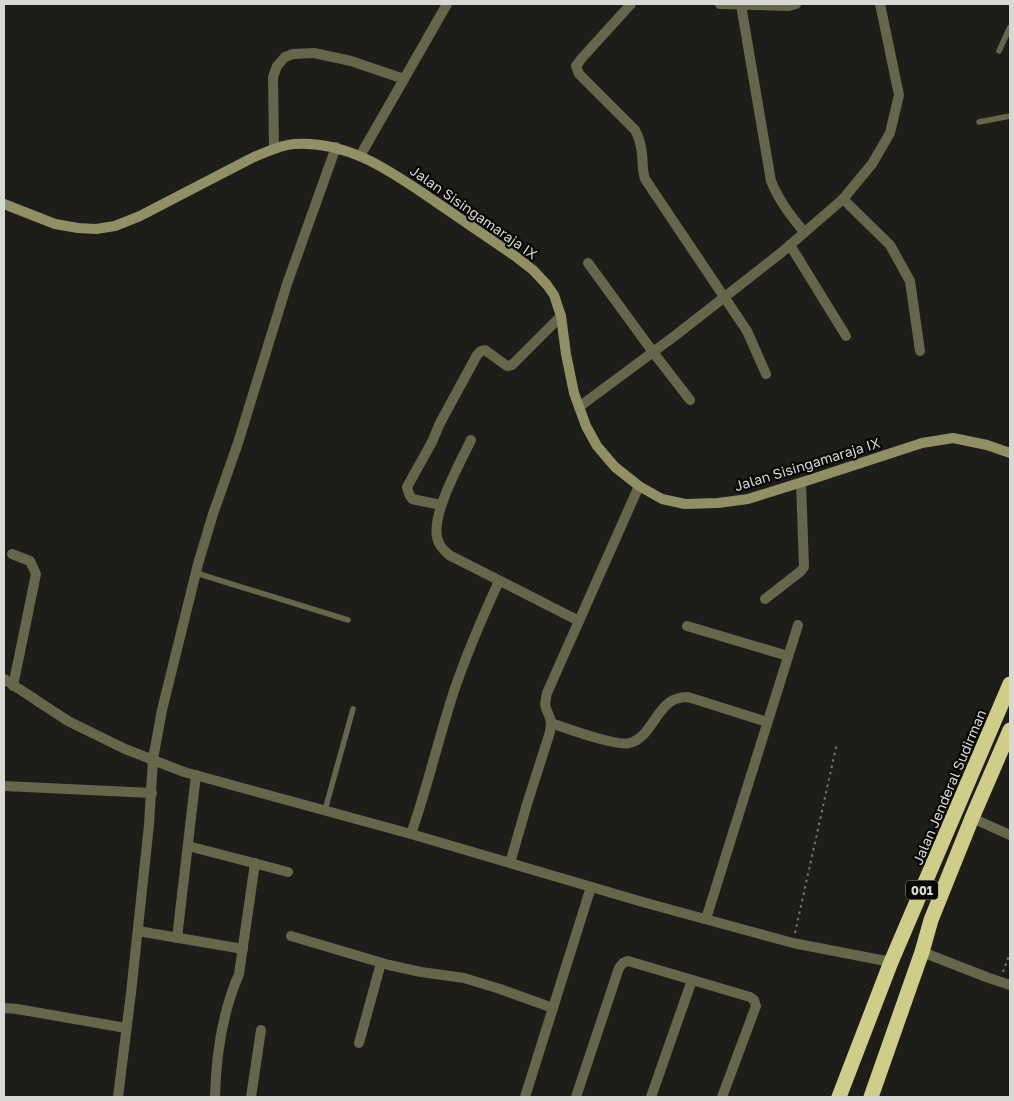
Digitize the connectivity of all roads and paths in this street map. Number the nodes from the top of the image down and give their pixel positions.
1 (447, 4) edge
2 (631, 4) edge
3 (720, 4) edge
4 (796, 4) edge
5 (880, 4) edge
6 (741, 5) edge
7 (1010, 27) edge
8 (999, 51) dead end
9 (404, 79) junction
10 (1010, 116) edge
11 (979, 122) dead end
12 (336, 147) junction
13 (274, 149) junction
14 (360, 156) junction
15 (843, 200) junction
16 (4, 204) edge
17 (804, 232) junction
18 (790, 245) junction
19 (588, 263) dead end
20 (724, 297) junction
21 (561, 316) junction
22 (846, 336) dead end
23 (920, 351) dead end
24 (653, 352) junction
25 (766, 374) dead end
26 (690, 400) dead end
27 (579, 407) junction
28 (471, 440) dead end
29 (1010, 453) edge
30 (801, 483) junction
31 (639, 486) junction
32 (441, 505) junction
33 (12, 554) dead end
34 (196, 573) junction
35 (499, 580) junction
36 (765, 599) dead end
37 (348, 620) dead end
38 (579, 621) junction
39 (798, 625) dead end
40 (687, 626) dead end
41 (788, 656) junction
42 (4, 679) edge
43 (1010, 684) edge
44 (14, 686) junction
45 (353, 709) dead end
46 (767, 722) junction
47 (551, 723) junction
48 (1010, 730) edge
49 (837, 743) dead end
50 (153, 759) junction
51 (196, 775) junction
52 (4, 786) edge
53 (152, 793) junction
54 (325, 810) junction
55 (972, 818) junction
56 (411, 834) junction
57 (1010, 835) edge
58 (188, 846) junction
59 (255, 863) junction
60 (510, 863) junction
61 (288, 872) dead end
62 (591, 887) junction
63 (913, 912) junction
64 (706, 919) junction
65 (931, 920) junction
66 (138, 931) junction
67 (290, 936) dead end
68 (177, 938) junction
69 (793, 943) junction
70 (243, 949) junction
71 (922, 952) junction
72 (1010, 953) edge
73 (891, 962) junction
74 (382, 963) junction
75 (692, 980) junction
76 (997, 980) junction
77 (1010, 985) edge
78 (4, 1008) edge
79 (553, 1008) junction
80 (126, 1028) junction
81 (261, 1030) dead end
82 (359, 1043) dead end
83 (118, 1097) edge
84 (215, 1097) edge
85 (251, 1097) edge
86 (525, 1097) edge
87 (576, 1097) edge
88 (651, 1097) edge
89 (722, 1097) edge
90 (839, 1097) edge
91 (871, 1097) edge

1 - 9 street
2 - 20 street
3 - 6 street
4 - 6 street
5 - 15 street
6 - 17 street
7 - 8 lane
9 - 13 street
9 - 14 street
10 - 11 lane
12 - 13 street, Jalan Sisingamaraja IX
12 - 14 street, Jalan Sisingamaraja IX
12 - 34 street
13 - 16 street, Jalan Sisingamaraja IX
14 - 21 street, Jalan Sisingamaraja IX
15 - 17 street
15 - 23 street
17 - 18 street
18 - 20 street
18 - 22 street
19 - 24 street
20 - 24 street
20 - 25 street
21 - 27 street, Jalan Sisingamaraja IX
21 - 32 street
24 - 26 street
24 - 27 street
27 - 31 street, Jalan Sisingamaraja IX
28 - 32 street
29 - 30 street, Jalan Sisingamaraja IX
30 - 31 street, Jalan Sisingamaraja IX
30 - 36 street
31 - 38 street
32 - 35 street
33 - 44 street
34 - 37 lane
34 - 50 street
35 - 38 street
35 - 56 street
38 - 47 street
39 - 41 street
40 - 41 street
41 - 46 street
42 - 44 street
43 - 63 highway, Jalan Jenderal Sudirman / 001
44 - 50 street
45 - 54 lane
46 - 47 street
46 - 64 street
47 - 60 street
48 - 55 highway, 001
49 - 69 path
50 - 51 street
50 - 53 street
51 - 54 street
51 - 58 street
52 - 53 street
53 - 66 street
54 - 56 street
55 - 57 street
55 - 65 highway, 001
56 - 60 street
58 - 59 street
58 - 68 street
59 - 61 street
59 - 70 street
60 - 62 street
62 - 64 street
62 - 79 street
63 - 65 highway
63 - 73 highway, Jalan Jenderal Sudirman / 001
64 - 69 street
65 - 71 highway, 001
66 - 68 street
66 - 80 street
67 - 74 street
68 - 70 street
69 - 73 street
70 - 84 street
71 - 76 street
71 - 91 highway, 001
72 - 76 path
73 - 90 highway, Jalan Jenderal Sudirman / 001
74 - 79 street
74 - 82 street
75 - 87 street
75 - 88 street
75 - 89 street
76 - 77 street
78 - 80 street
79 - 86 street
80 - 83 street
81 - 85 street

